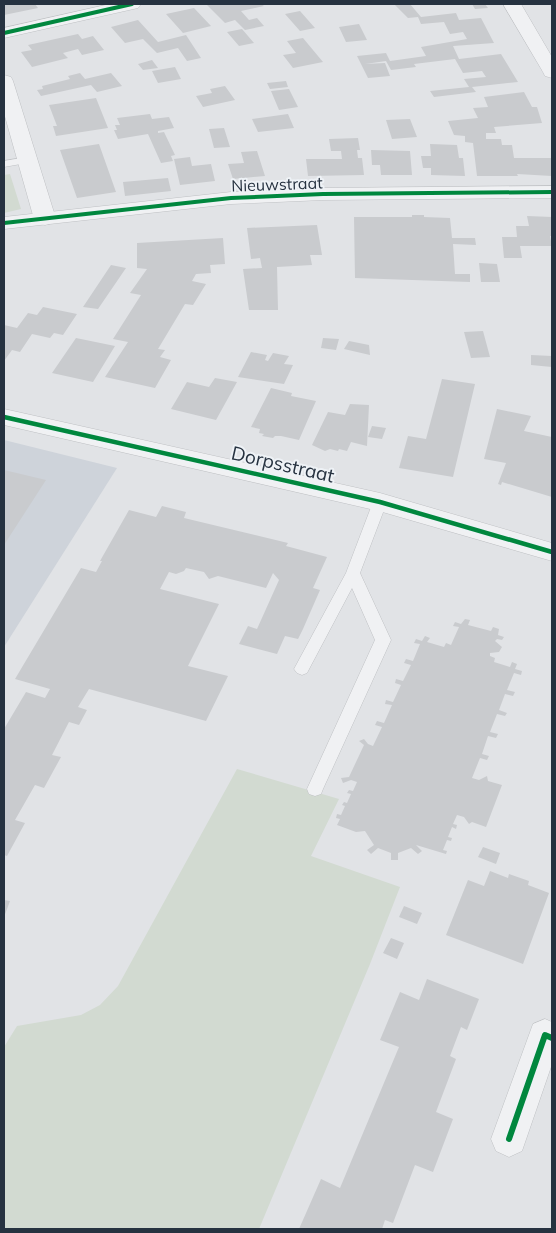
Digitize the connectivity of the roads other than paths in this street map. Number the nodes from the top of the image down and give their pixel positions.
1 (132, 4) edge
2 (512, 4) edge
3 (88, 8) edge
4 (4, 33) edge
5 (552, 72) edge
6 (4, 82) edge
7 (28, 160) junction
8 (4, 164) edge
9 (552, 192) edge
10 (45, 219) junction
11 (4, 223) edge
12 (4, 417) edge
13 (380, 502) junction
14 (552, 552) edge
15 (353, 573) junction
16 (302, 669) dead end
17 (315, 789) dead end
18 (552, 1038) edge
19 (509, 1138) dead end

1 - 3 street
2 - 5 street
3 - 4 street
6 - 7 street
7 - 8 lane
7 - 10 street
9 - 10 street, Nieuwstraat
10 - 11 street, Nieuwstraat
12 - 13 street, Dorpsstraat
13 - 14 street, Dorpsstraat
13 - 15 lane
15 - 16 lane
15 - 17 lane
18 - 19 street

